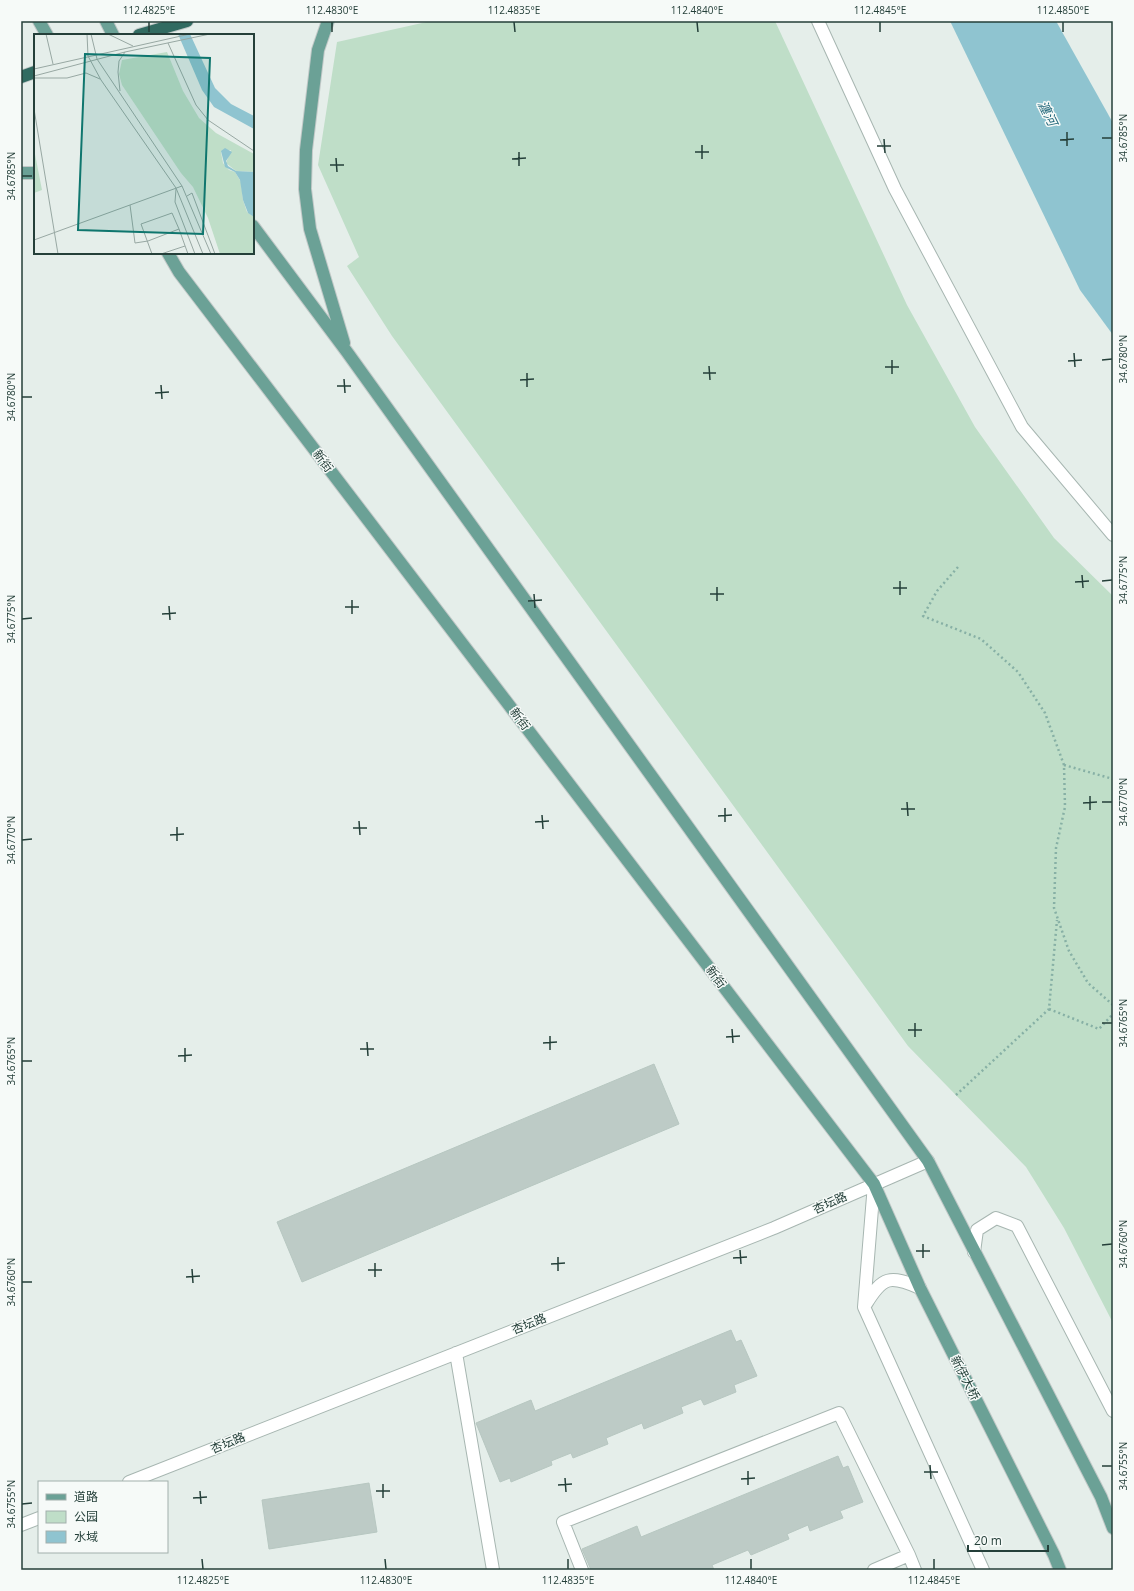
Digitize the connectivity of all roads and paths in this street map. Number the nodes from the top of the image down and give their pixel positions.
1 (39, 21) edge
2 (106, 21) edge
3 (187, 21) edge
4 (328, 21) edge
5 (818, 21) edge
6 (46, 34) edge
7 (112, 34) edge
8 (142, 34) edge
9 (34, 72) edge
10 (21, 77) edge
11 (21, 173) edge
12 (34, 173) edge
13 (254, 227) edge
14 (169, 254) edge
15 (347, 352) junction
16 (1113, 535) edge
17 (958, 567) dead end
18 (1064, 765) junction
19 (1113, 778) edge
20 (1058, 918) junction
21 (1113, 1005) edge
22 (1049, 1009) junction
23 (1113, 1014) edge
24 (956, 1095) dead end
25 (928, 1161) junction
26 (874, 1184) junction
27 (974, 1252) junction
28 (920, 1288) junction
29 (864, 1307) junction
30 (456, 1353) junction
31 (1113, 1411) edge
32 (132, 1481) edge
33 (38, 1518) edge
34 (21, 1525) edge
35 (1113, 1528) edge
36 (909, 1555) junction
37 (493, 1570) edge
38 (582, 1570) edge
39 (874, 1570) edge
40 (915, 1570) edge
41 (983, 1570) edge
42 (1060, 1570) edge

1 - 6 main road
2 - 7 main road
3 - 8 highway
4 - 15 main road
5 - 16 street
9 - 10 highway
11 - 12 main road
13 - 15 main road
14 - 26 main road, 新街
15 - 25 main road
17 - 18 path
18 - 19 path
18 - 20 path
20 - 21 path
20 - 22 path
22 - 23 path
22 - 24 path
25 - 26 street, 杏坛路
25 - 27 main road
26 - 28 main road, 新伊大桥
26 - 29 street
26 - 30 street, 杏坛路
27 - 31 street
27 - 35 main road
28 - 29 street
28 - 42 main road, 新伊大桥
29 - 41 street
30 - 32 street, 杏坛路
30 - 37 street
33 - 34 street
36 - 38 street
36 - 39 street
36 - 40 street

